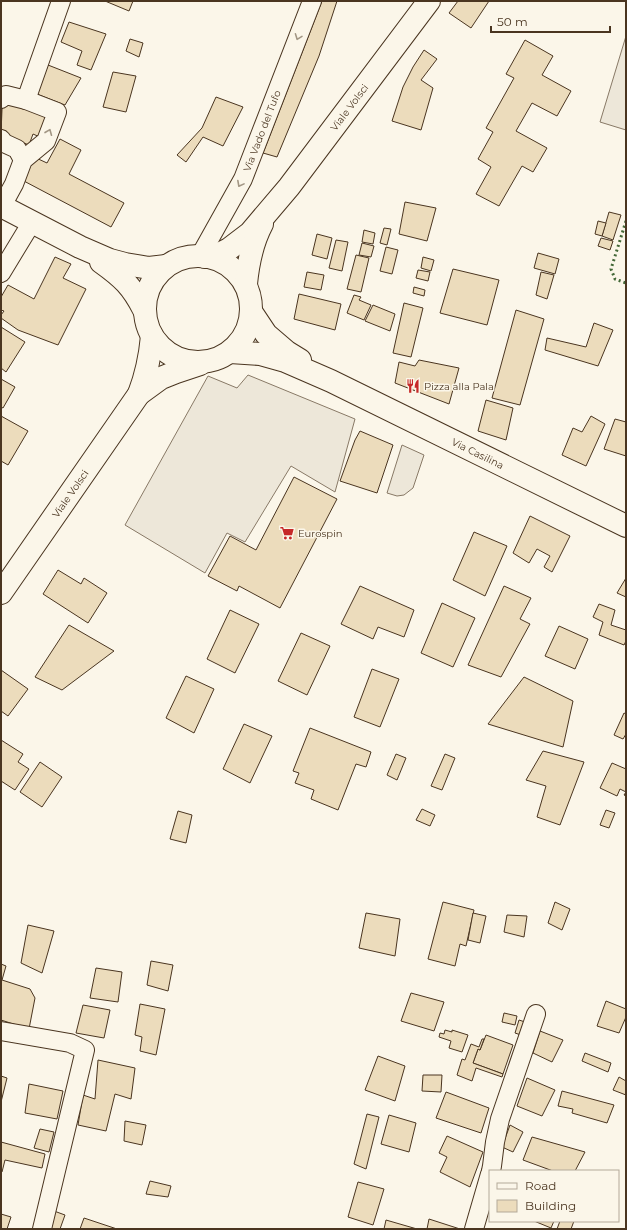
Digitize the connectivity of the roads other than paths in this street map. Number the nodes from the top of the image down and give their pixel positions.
1 (61, 1) edge
2 (312, 1) edge
3 (429, 1) edge
4 (1, 99) edge
5 (26, 100) junction
6 (1, 139) edge
7 (23, 160) junction
8 (2, 206) edge
9 (268, 212) junction
10 (32, 222) junction
11 (80, 247) junction
12 (203, 256) junction
13 (166, 266) junction
14 (1, 273) edge
15 (246, 284) junction
16 (144, 310) junction
17 (252, 313) junction
18 (152, 336) junction
19 (230, 352) junction
20 (207, 362) junction
21 (331, 381) junction
22 (139, 394) junction
23 (626, 526) edge
24 (1, 593) edge
25 (536, 1014) dead end
26 (1, 1031) edge
27 (491, 1170) edge
28 (489, 1176) edge
29 (42, 1229) edge
30 (474, 1229) edge

1 - 5 street
2 -> 12 street, Via Vado del Tufo
3 - 9 main road, Viale Volsci
4 - 5 street
7 -> 5 street
6 - 7 street
7 - 8 street
8 - 10 main road
9 - 12 main road, Viale Volsci
9 - 15 main road, Viale Volsci
10 - 11 main road
10 - 14 street
11 - 13 main road
11 - 16 main road
12 - 13 main road
12 - 15 main road
13 - 16 main road
15 - 17 main road
16 - 18 main road
17 - 19 main road
17 - 21 main road, Via Casilina
18 - 20 main road
18 - 22 main road, Viale Volsci
19 - 20 main road
19 - 21 main road, Via Casilina
20 - 22 main road, Viale Volsci
21 - 23 main road, Via Casilina
22 - 24 main road, Viale Volsci
25 - 27 street
26 - 29 street
28 - 30 street

